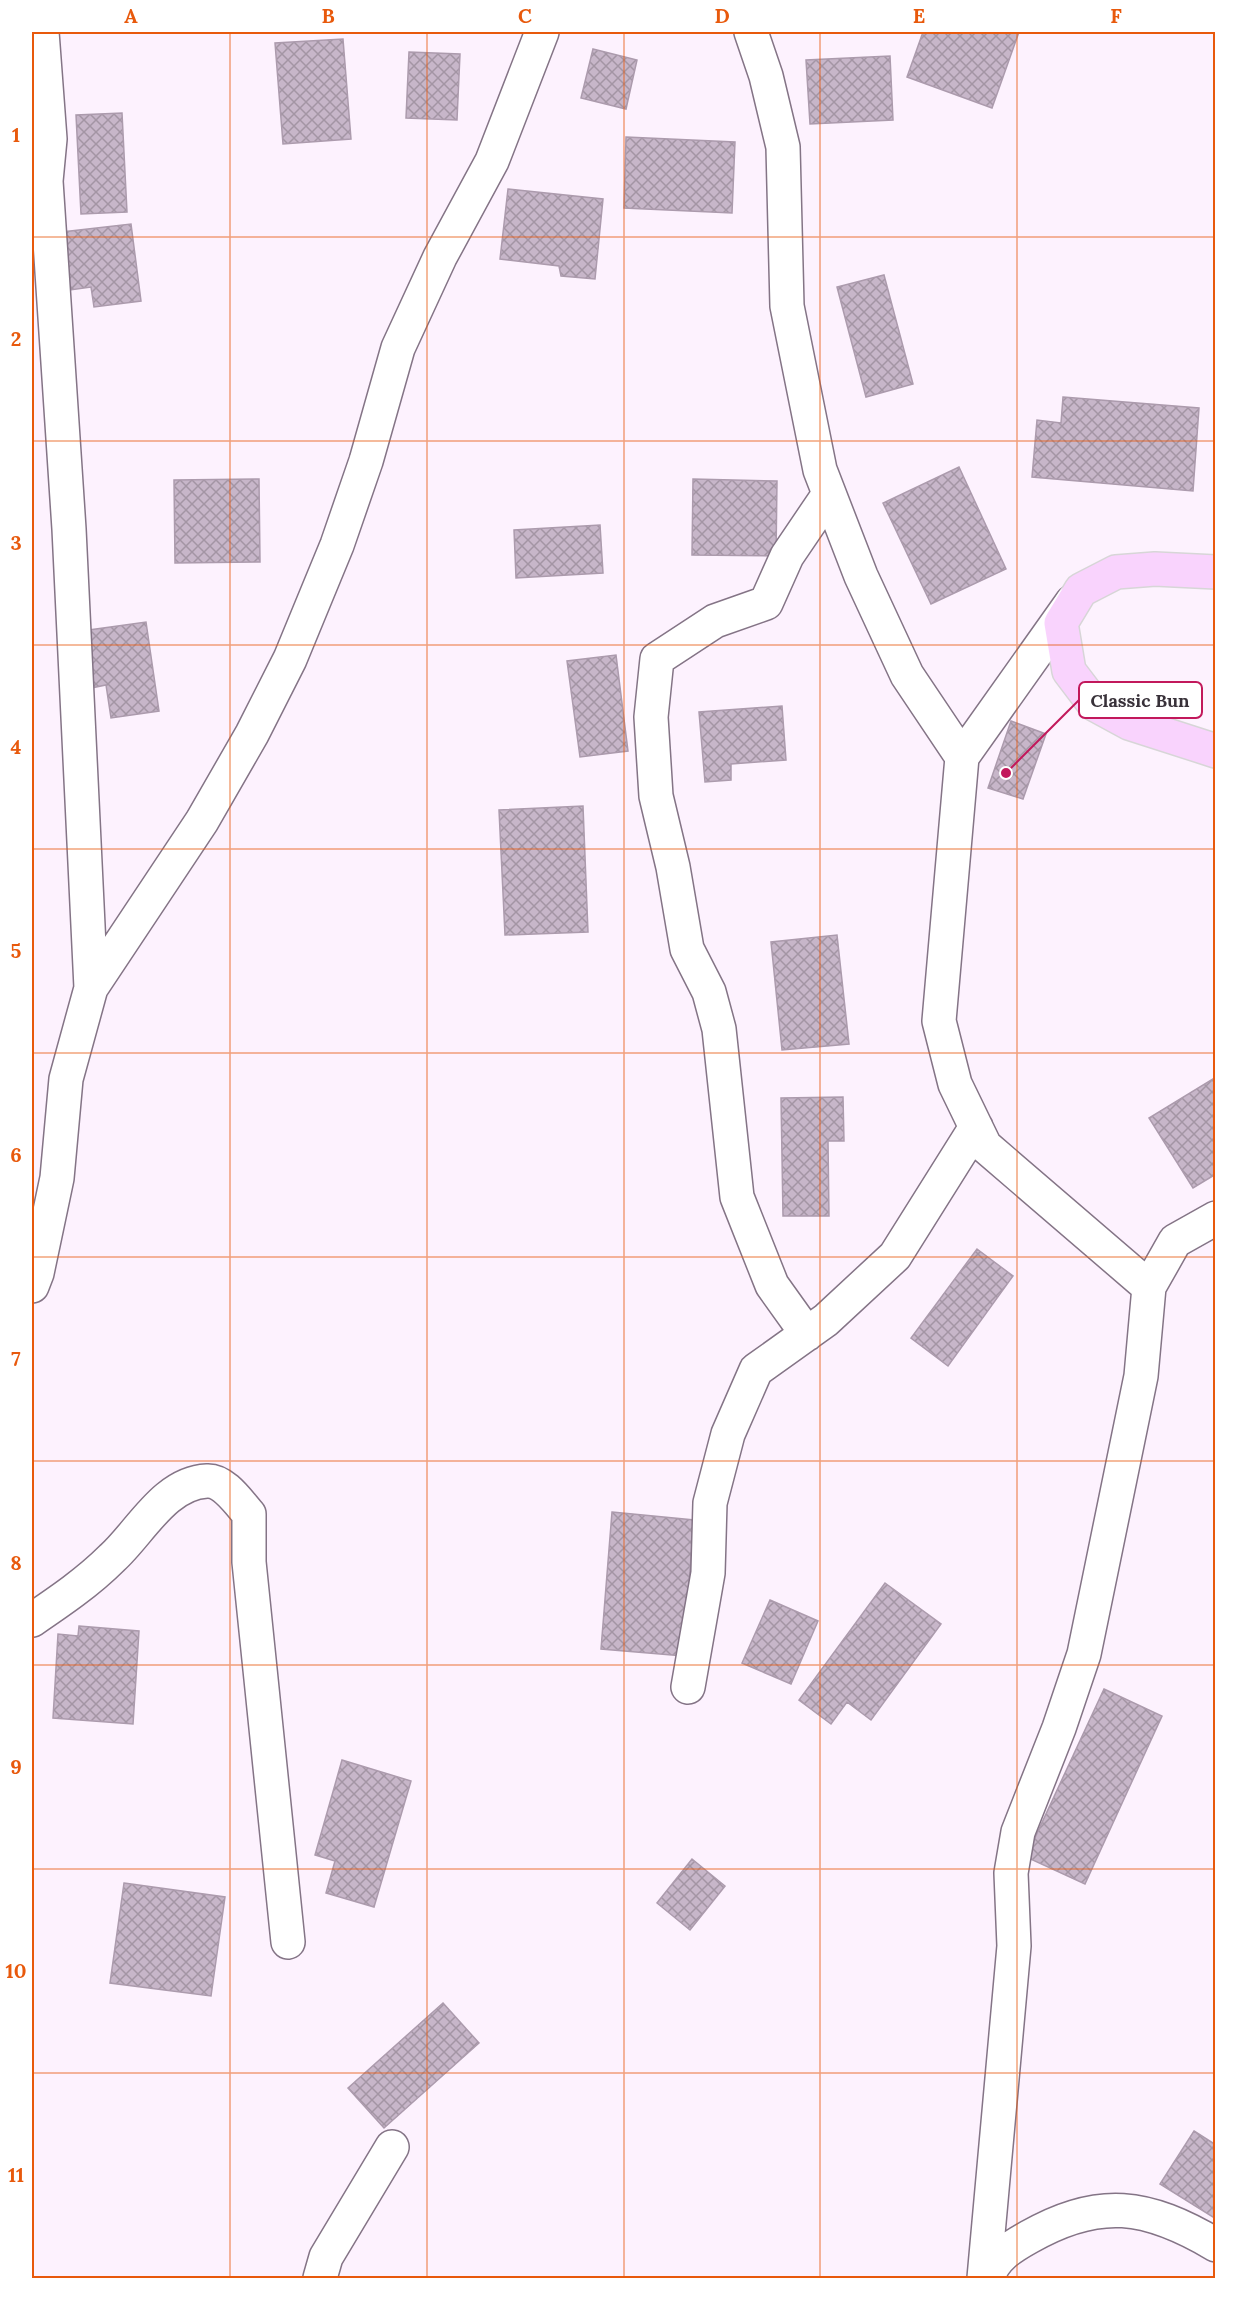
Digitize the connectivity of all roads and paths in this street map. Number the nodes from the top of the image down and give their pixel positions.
1 (42, 32) edge
2 (542, 32) edge
3 (751, 32) edge
4 (39, 192) edge
5 (829, 494) junction
6 (1215, 572) edge
7 (1081, 590) junction
8 (1215, 751) edge
9 (962, 757) junction
10 (91, 988) junction
11 (976, 1127) junction
12 (1215, 1218) edge
13 (32, 1286) edge
14 (1149, 1287) junction
15 (807, 1334) junction
16 (32, 1620) edge
17 (688, 1688) dead end
18 (288, 1942) dead end
19 (392, 2147) dead end
20 (1215, 2245) edge
21 (320, 2278) edge
22 (984, 2278) edge
23 (988, 2278) edge

1 - 4 street
2 - 10 street
3 - 5 street
4 - 10 street
5 - 9 street
5 - 15 street
6 - 7 main road
7 - 8 main road
7 - 9 street
9 - 11 street
10 - 13 street
11 - 14 street
11 - 15 street
12 - 14 street
14 - 22 street
15 - 17 street
16 - 18 street
19 - 21 street
20 - 23 street

